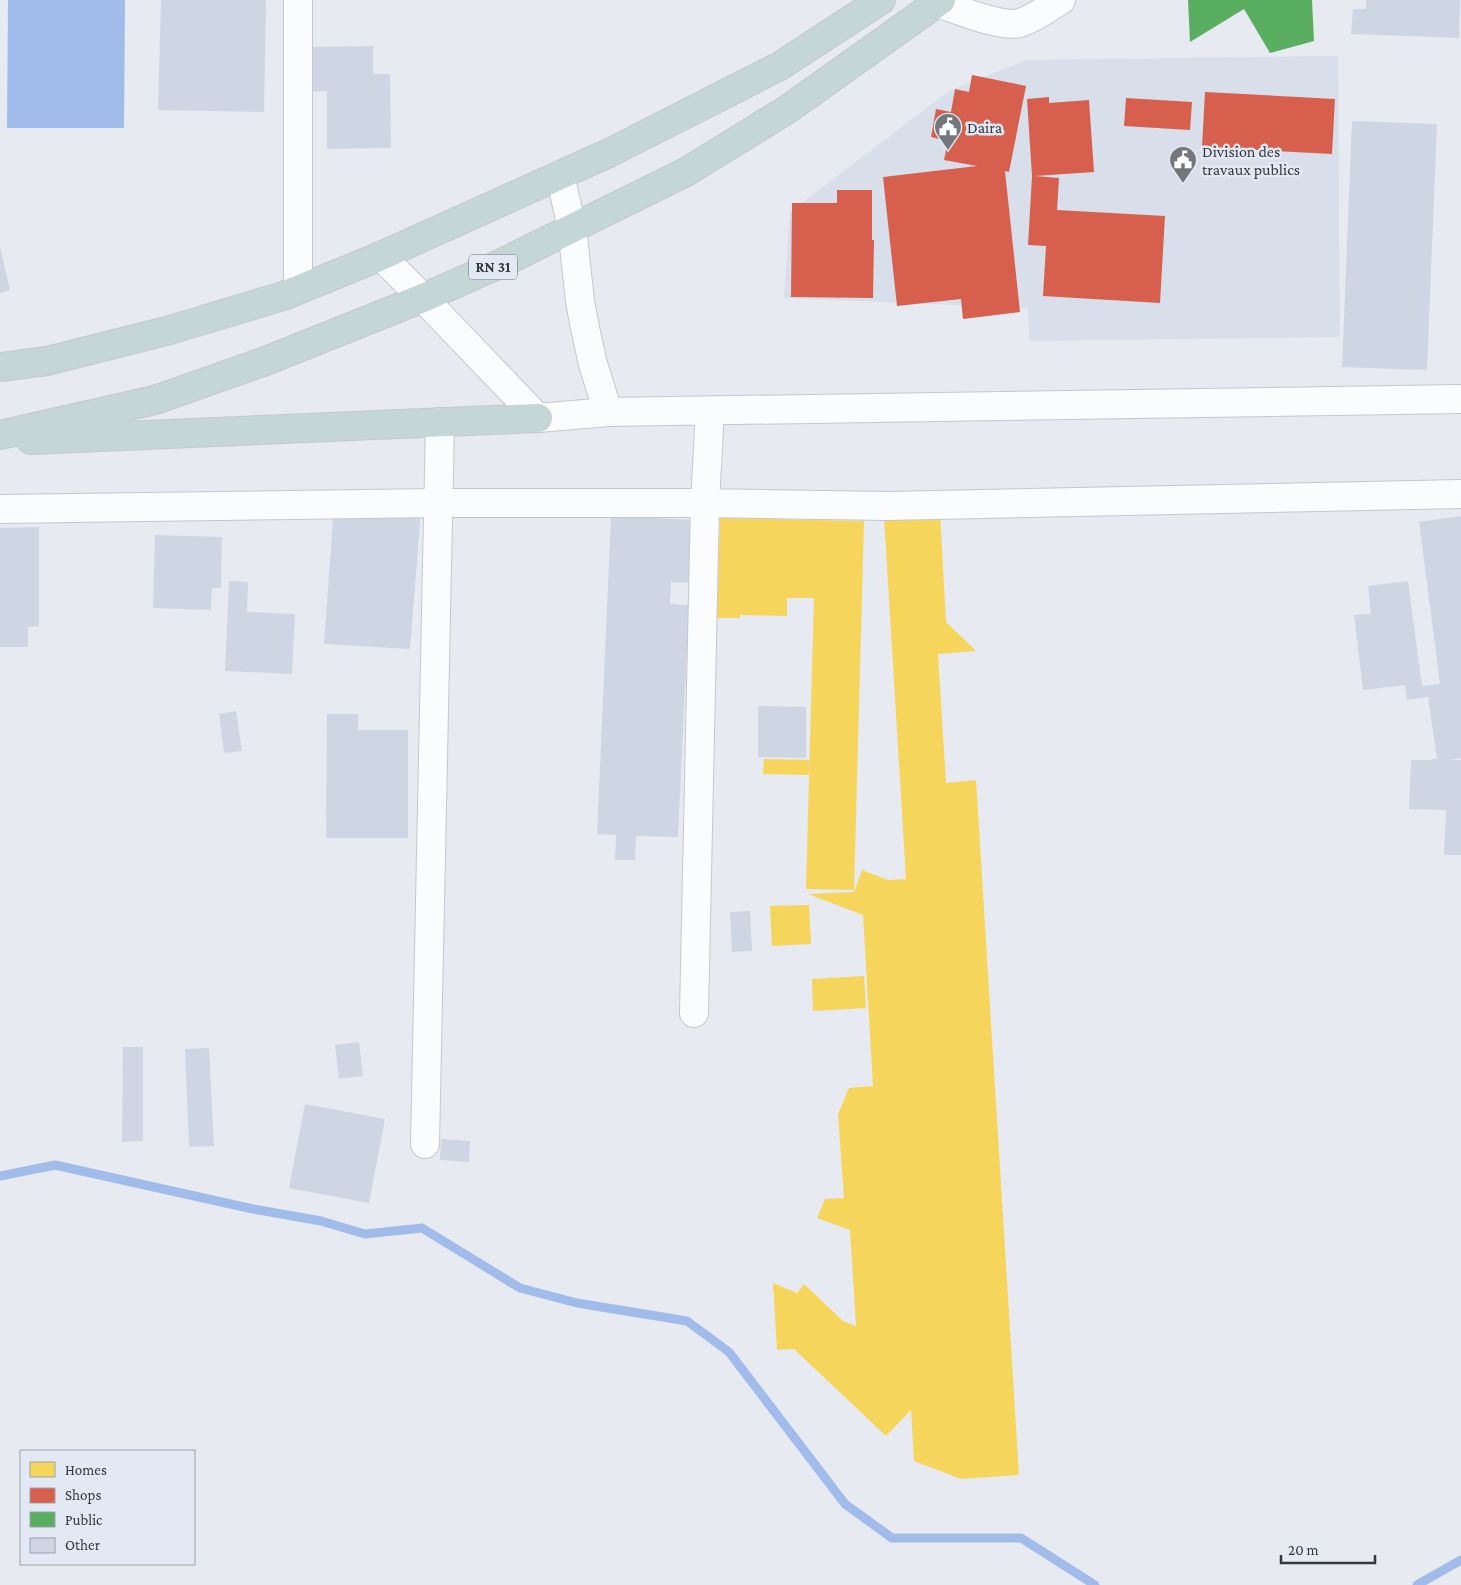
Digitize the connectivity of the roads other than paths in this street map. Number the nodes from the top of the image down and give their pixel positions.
1 (298, 0) edge
2 (881, 0) edge
3 (1061, 0) edge
4 (939, 2) edge
5 (560, 175) junction
6 (572, 228) junction
7 (381, 256) junction
8 (298, 289) junction
9 (423, 298) junction
10 (0, 367) edge
11 (1461, 400) edge
12 (710, 411) junction
13 (608, 412) junction
14 (538, 418) junction
15 (440, 422) junction
16 (0, 435) edge
17 (0, 442) edge
18 (1461, 494) edge
19 (437, 503) junction
20 (705, 503) junction
21 (0, 510) edge
22 (694, 1013) dead end
23 (425, 1144) dead end

1 - 8 street
2 - 5 highway
3 - 4 street
4 - 6 highway, RN 31
5 - 6 street
5 - 7 highway
6 - 9 highway, RN 31
6 - 13 street
7 - 8 highway
7 - 9 street
8 - 10 highway
9 - 14 street
9 - 16 highway, RN 31
11 - 12 street
12 - 13 street
12 - 20 street
13 - 14 street
14 - 15 highway
15 - 17 highway
15 - 19 street
18 - 20 street
19 - 20 street
19 - 21 street
19 - 23 street
20 - 22 street

